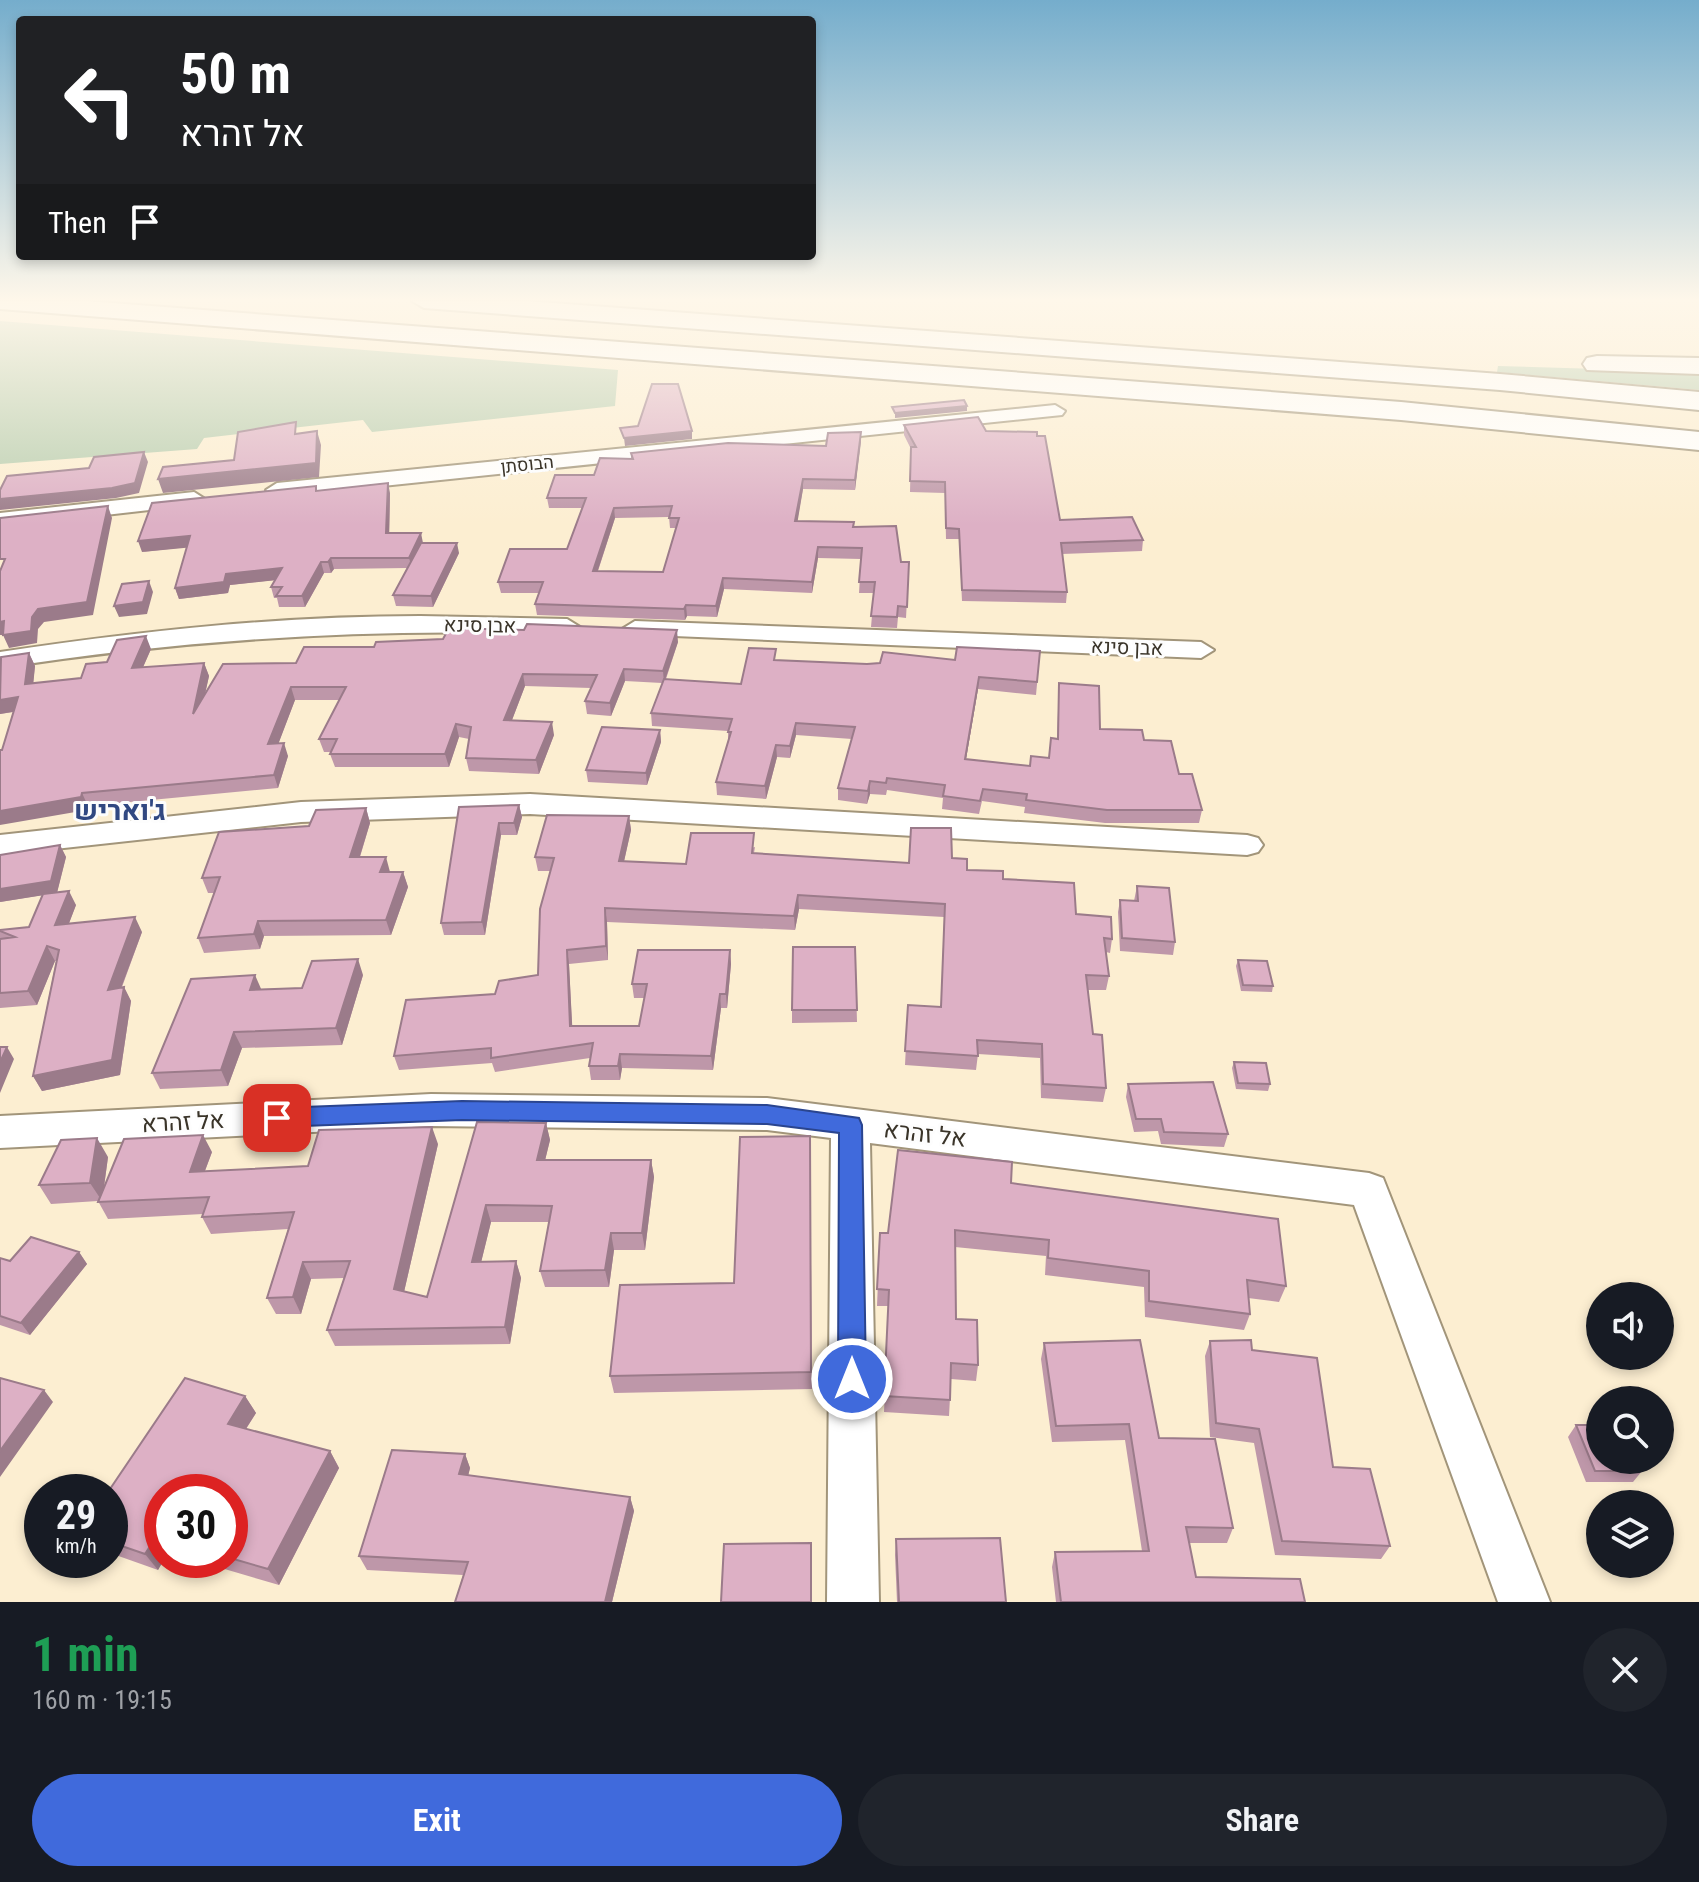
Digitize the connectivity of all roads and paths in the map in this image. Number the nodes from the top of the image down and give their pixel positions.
1 (907, 376) edge
2 (953, 376) edge
3 (1384, 376) edge
4 (1699, 401) edge
5 (1055, 411) dead end
6 (1699, 441) edge
7 (1699, 459) edge
8 (259, 492) edge
9 (213, 497) edge
10 (0, 520) edge
11 (1201, 650) dead end
12 (0, 660) edge
13 (0, 845) edge
14 (1247, 845) dead end
15 (850, 1125) junction
16 (0, 1132) edge
17 (853, 1602) edge
18 (1524, 1602) edge

1 - 7 highway
2 - 6 highway
3 - 4 highway
5 - 8 street, הבוסתן
9 - 10 street
11 - 12 street, אבן סינא
13 - 14 street
15 - 16 street, אל זהרא
15 - 17 street
15 - 18 street, אל זהרא

